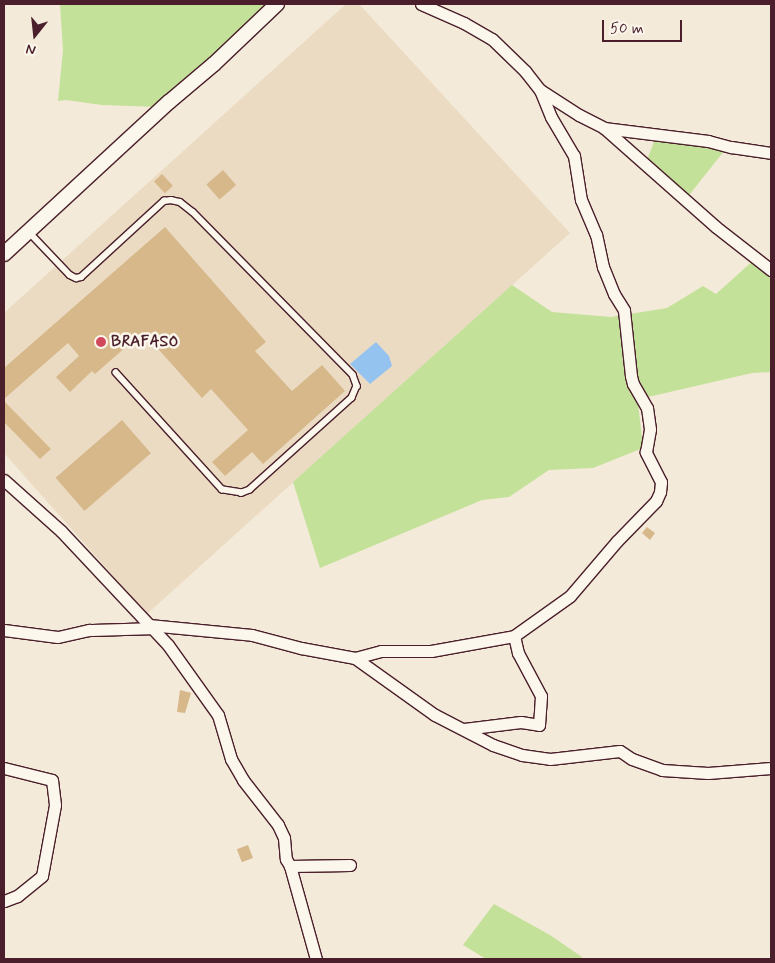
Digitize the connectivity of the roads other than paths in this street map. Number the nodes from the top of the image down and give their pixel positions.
1 (278, 4) edge
2 (421, 4) edge
3 (540, 90) junction
4 (604, 128) junction
5 (771, 153) edge
6 (29, 231) junction
7 (4, 254) edge
8 (771, 270) edge
9 (116, 373) dead end
10 (4, 480) edge
11 (150, 627) junction
12 (4, 630) edge
13 (514, 636) junction
14 (355, 658) junction
15 (464, 729) junction
16 (4, 768) edge
17 (771, 768) edge
18 (350, 865) dead end
19 (290, 866) junction
20 (4, 902) edge
21 (316, 959) edge

1 - 6 street
2 - 3 street
3 - 4 street
3 - 13 street
4 - 5 street
4 - 8 street
6 - 7 street
6 - 9 lane
10 - 11 street
11 - 12 street
11 - 14 street
11 - 19 street
13 - 14 street
13 - 15 street
14 - 15 street
15 - 17 street
16 - 20 street
18 - 19 street
19 - 21 street

